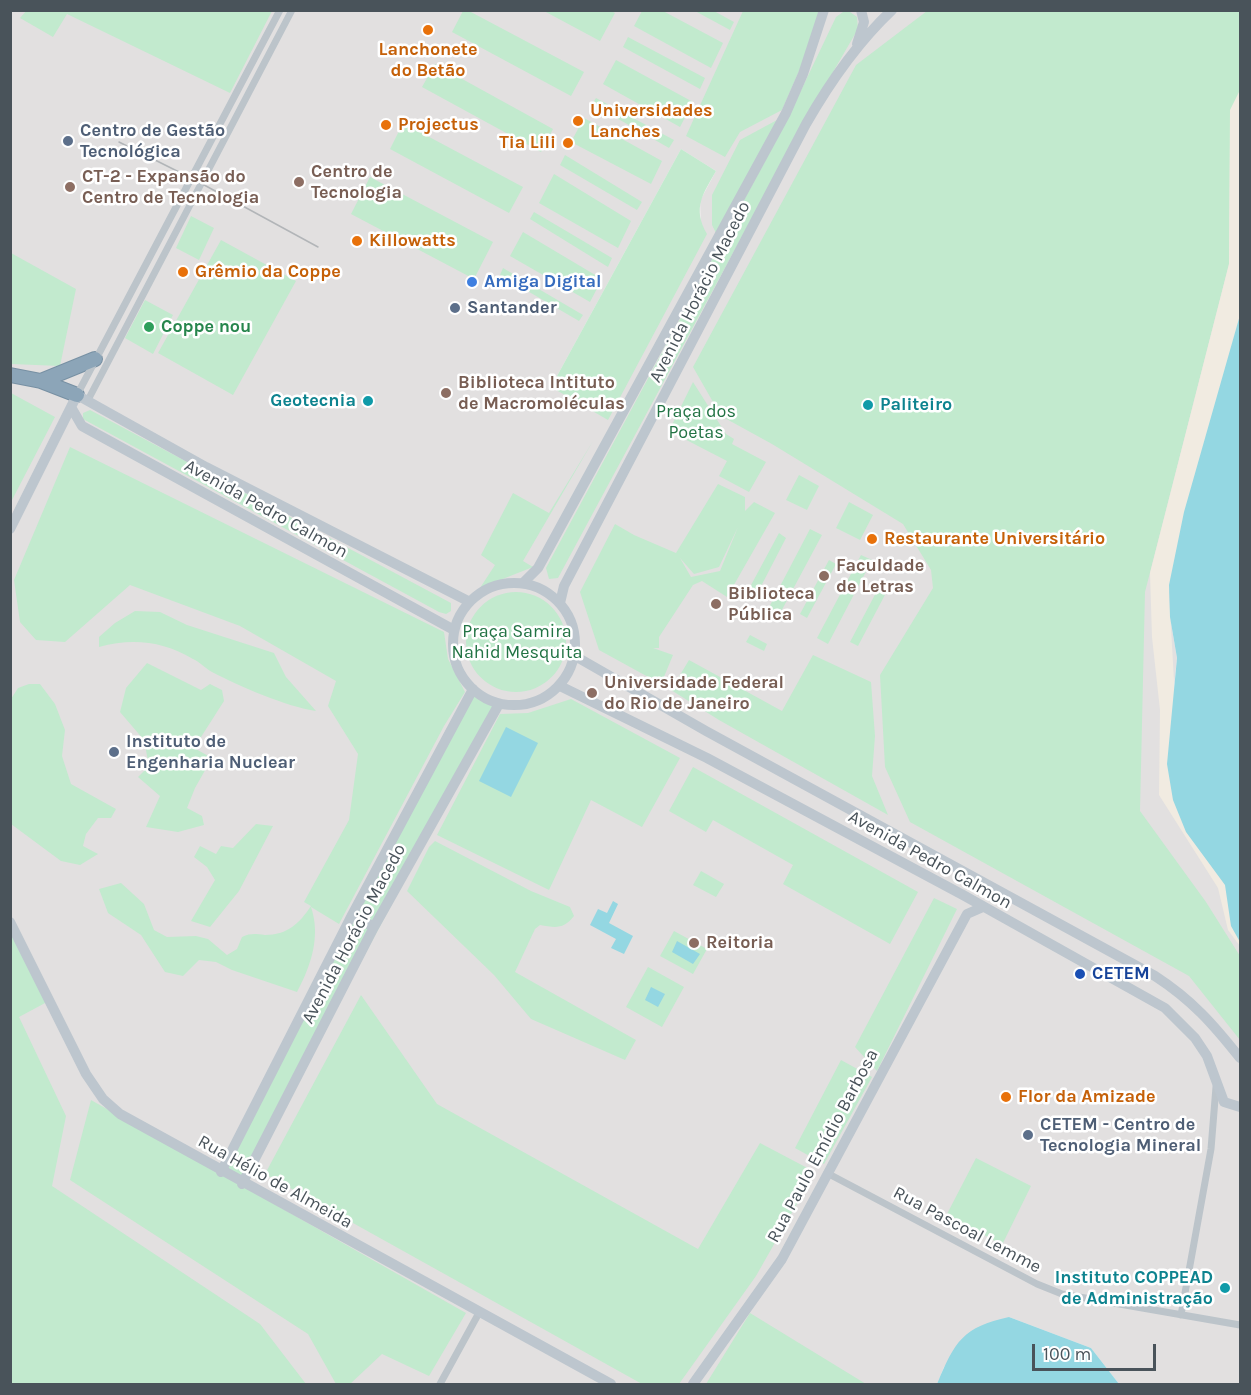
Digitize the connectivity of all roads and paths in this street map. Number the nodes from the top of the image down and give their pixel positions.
1 (280, 10) edge
2 (292, 10) edge
3 (824, 10) edge
4 (833, 10) edge
5 (861, 10) edge
6 (892, 10) edge
7 (821, 23) junction
8 (855, 50) junction
9 (95, 359) junction
10 (10, 375) edge
11 (42, 381) junction
12 (79, 401) junction
13 (82, 426) junction
14 (60, 433) junction
15 (10, 529) edge
16 (524, 582) junction
17 (468, 602) junction
18 (560, 603) junction
19 (454, 630) junction
20 (575, 656) junction
21 (560, 686) junction
22 (473, 689) junction
23 (499, 704) junction
24 (963, 895) junction
25 (983, 907) junction
26 (967, 914) junction
27 (352, 915) junction
28 (10, 922) edge
29 (374, 927) junction
30 (1240, 1058) edge
31 (1216, 1087) junction
32 (1240, 1107) edge
33 (221, 1172) junction
34 (827, 1173) junction
35 (242, 1184) junction
36 (480, 1311) junction
37 (1181, 1315) junction
38 (1240, 1325) edge
39 (440, 1384) edge
40 (611, 1384) edge
41 (693, 1384) edge

1 - 9 street
2 - 12 street
3 - 7 street, Avenida Horácio Macedo
4 - 7 street
5 - 8 street
6 - 8 street, Avenida Horácio Macedo
7 - 16 street, Avenida Horácio Macedo
8 - 18 street, Avenida Horácio Macedo
9 - 11 highway
9 - 12 street
10 - 11 highway
11 - 12 highway
12 - 13 street
12 - 14 street
12 - 17 street, Avenida Pedro Calmon
13 - 14 street
13 - 19 street, Avenida Pedro Calmon
14 - 15 street
16 - 17 street
16 - 18 street
17 - 19 street
18 - 20 street
19 - 22 street
20 - 21 street
20 - 30 street, Avenida Pedro Calmon
21 - 23 street
21 - 24 street, Avenida Pedro Calmon
22 - 23 street
22 - 27 street, Avenida Horácio Macedo
23 - 29 street, Avenida Horácio Macedo
24 - 25 street, Avenida Pedro Calmon
24 - 26 street
25 - 26 street
25 - 31 street, Avenida Pedro Calmon
26 - 34 street, Rua Paulo Emídio Barbosa
27 - 29 street
27 - 33 street, Avenida Horácio Macedo
28 - 33 street, Rua Hélio de Almeida
29 - 35 street, Avenida Horácio Macedo
31 - 32 street
31 - 37 street
33 - 35 street, Rua Hélio de Almeida
34 - 37 street, Rua Pascoal Lemme
34 - 41 street, Rua Paulo Emídio Barbosa
35 - 36 street, Rua Hélio de Almeida
36 - 39 street
36 - 40 street, Rua Hélio de Almeida
37 - 38 street, Rua Pascoal Lemme

